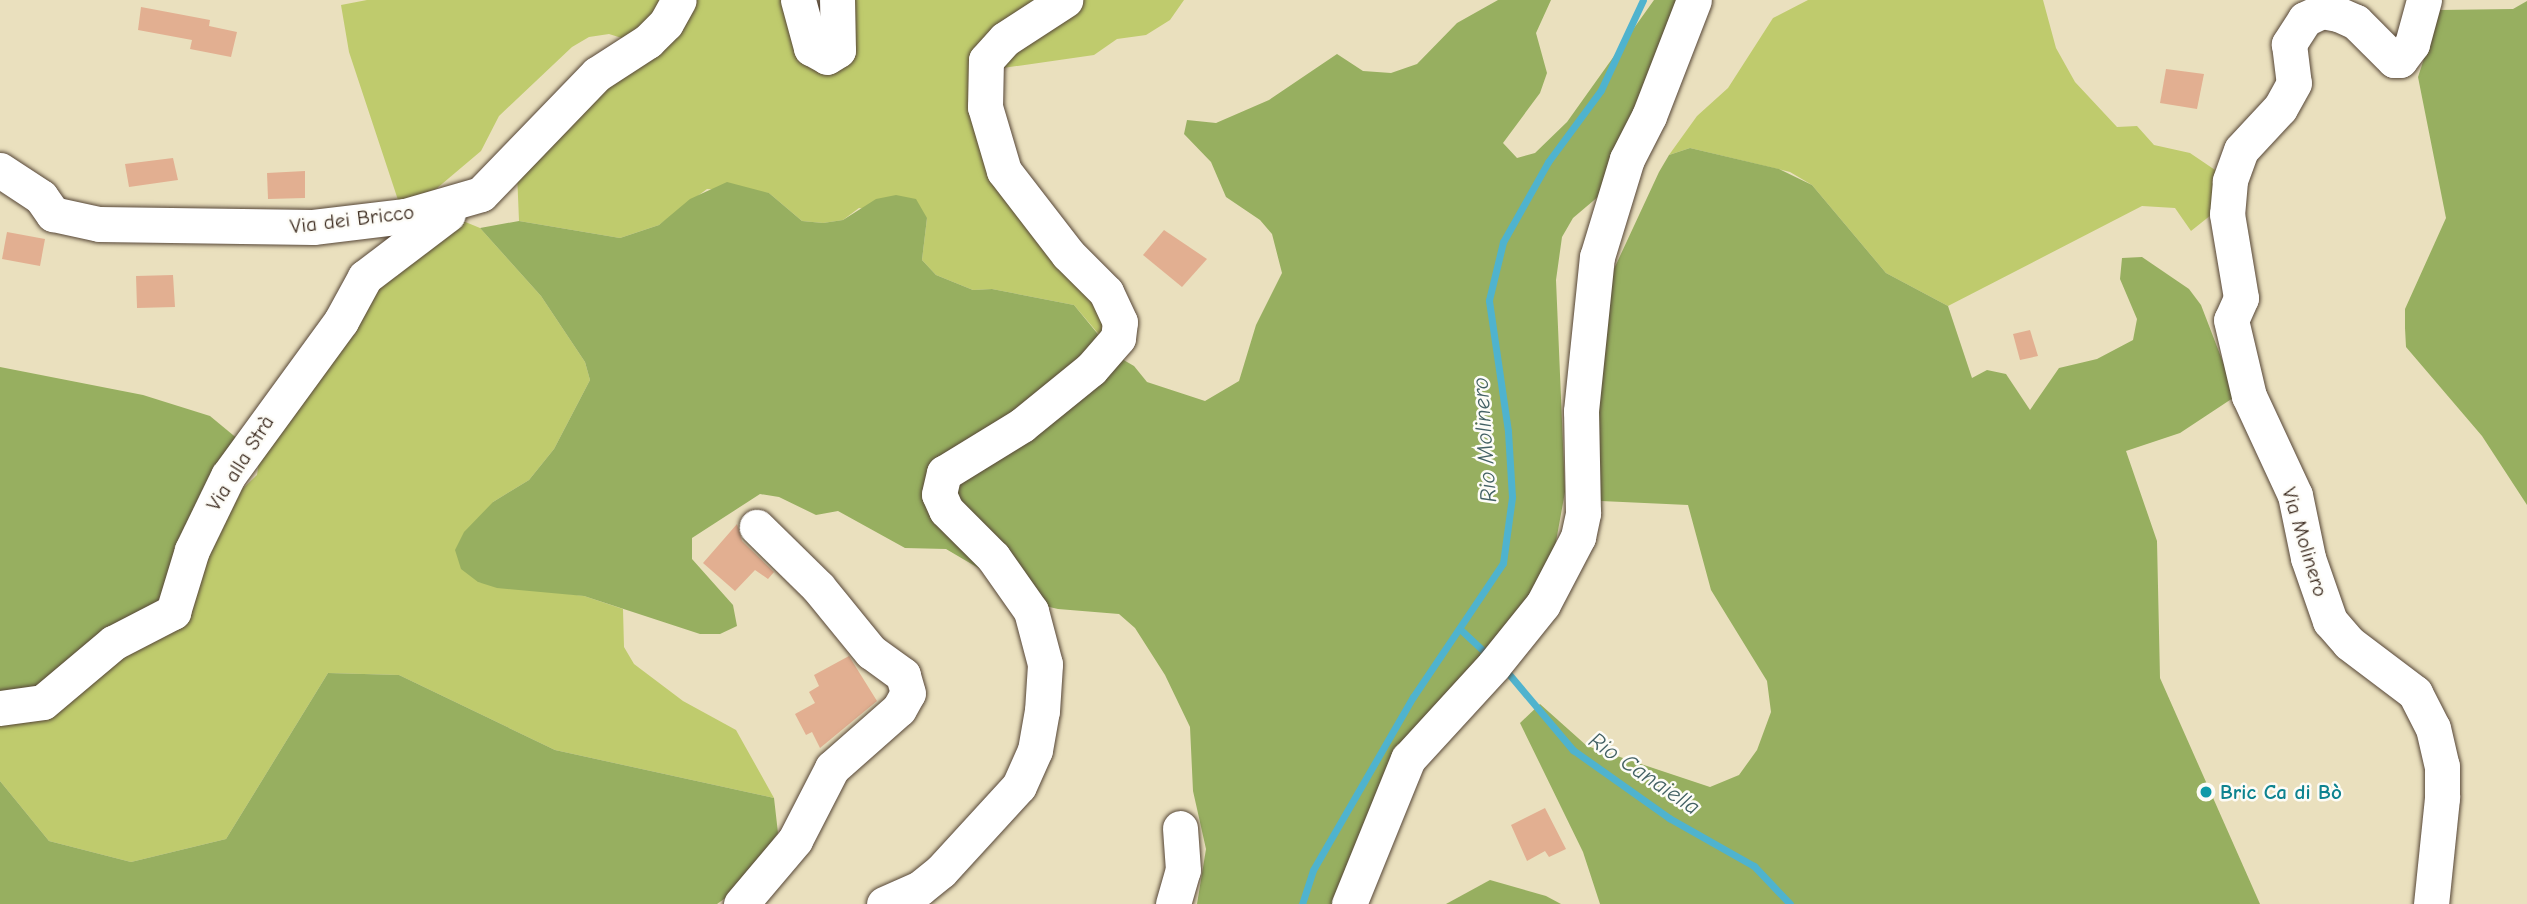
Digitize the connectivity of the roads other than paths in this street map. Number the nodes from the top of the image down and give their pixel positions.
1 (679, 0) edge
2 (798, 0) edge
3 (837, 0) edge
4 (1065, 0) edge
5 (1694, 0) edge
6 (2424, 0) edge
7 (0, 170) edge
8 (481, 194) junction
9 (757, 527) dead end
10 (0, 708) edge
11 (1180, 828) dead end
12 (741, 904) edge
13 (884, 904) edge
14 (1173, 904) edge
15 (1349, 904) edge
16 (2431, 904) edge

1 - 8 street, Via dei Bricco
2 - 3 street
4 - 13 street
5 - 15 street
6 - 16 street, Via Molinero
7 - 8 street, Via dei Bricco
8 - 10 street, Via alla Strà
9 - 12 street
11 - 14 street

